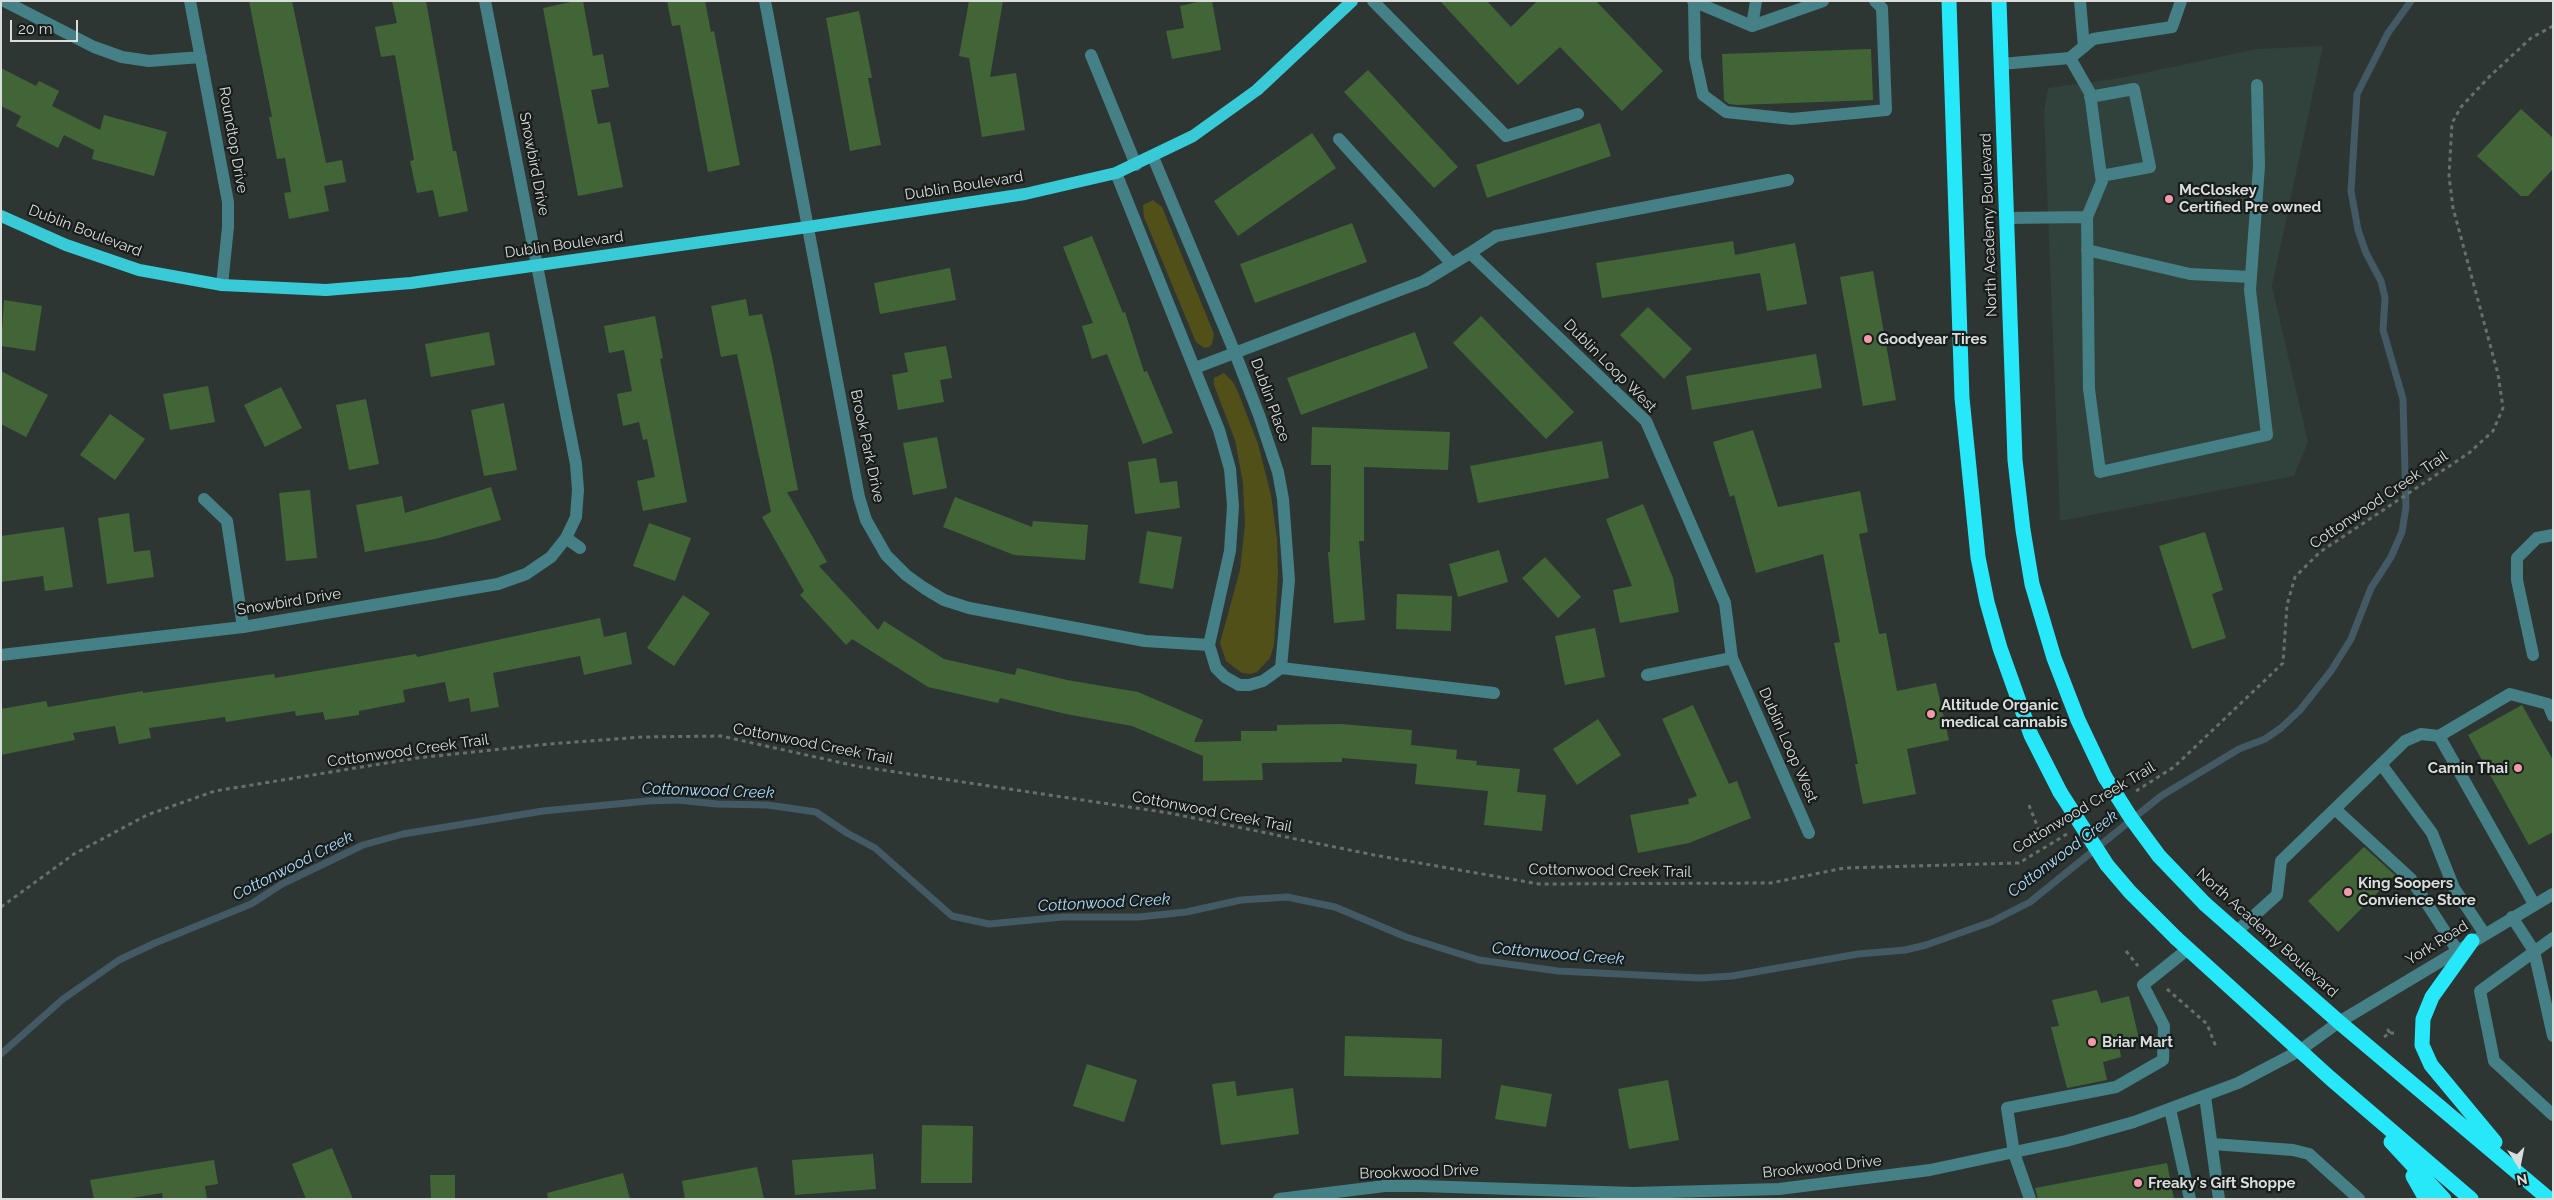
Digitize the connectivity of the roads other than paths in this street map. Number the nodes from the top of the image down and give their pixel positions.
1 (4, 1) edge
2 (190, 1) edge
3 (485, 1) edge
4 (765, 1) edge
5 (1352, 1) edge
6 (1373, 1) edge
7 (1756, 1) edge
8 (1823, 1) edge
9 (1949, 1) edge
10 (1999, 1) edge
11 (2080, 1) edge
12 (2181, 1) edge
13 (1694, 2) edge
14 (1879, 5) edge
15 (1752, 26) junction
16 (2084, 47) junction
17 (1092, 55) dead end
18 (201, 56) junction
19 (2070, 58) junction
20 (2001, 64) junction
21 (2257, 85) dead end
22 (2090, 97) junction
23 (1578, 114) dead end
24 (1339, 139) dead end
25 (1153, 157) junction
26 (1136, 165) junction
27 (1116, 173) junction
28 (2101, 176) junction
29 (1788, 180) dead end
30 (1, 216) edge
31 (2087, 217) junction
32 (2006, 218) junction
33 (808, 227) junction
34 (2087, 250) junction
35 (1470, 253) junction
36 (1452, 264) junction
37 (537, 265) junction
38 (2251, 277) junction
39 (222, 285) junction
40 (1235, 353) junction
41 (1195, 368) junction
42 (204, 499) dead end
43 (2553, 535) edge
44 (566, 538) junction
45 (580, 548) dead end
46 (243, 627) junction
47 (1209, 645) junction
48 (1, 655) edge
49 (2533, 655) dead end
50 (1732, 658) junction
51 (1281, 668) junction
52 (1647, 675) dead end
53 (1494, 693) dead end
54 (2553, 716) edge
55 (2439, 736) junction
56 (2381, 764) junction
57 (2335, 809) junction
58 (1809, 833) dead end
59 (2553, 894) edge
60 (2534, 904) junction
61 (2512, 917) junction
62 (2236, 932) junction
63 (2478, 937) junction
64 (2553, 938) edge
65 (2188, 949) junction
66 (2457, 950) junction
67 (2534, 951) junction
68 (2339, 1022) junction
69 (2553, 1036) edge
70 (2299, 1051) junction
71 (2205, 1096) junction
72 (2170, 1109) junction
73 (2369, 1112) junction
74 (2553, 1116) edge
75 (2392, 1143) junction
76 (2213, 1144) junction
77 (2014, 1153) junction
78 (2527, 1180) junction
79 (1584, 1195) edge
80 (2549, 1198) edge
81 (1279, 1199) edge
82 (2030, 1199) edge
83 (2190, 1199) edge
84 (2219, 1199) edge
85 (2359, 1199) edge
86 (2426, 1199) edge
87 (2444, 1199) edge
88 (2471, 1199) edge

1 - 18 street
2 - 18 street, Roundtop Drive
3 - 37 street, Snowbird Drive
4 - 33 street, Brook Park Drive
5 - 25 main road, Dublin Boulevard
6 - 23 street
7 - 15 street
8 - 15 street
9 - 65 highway, bridge
10 - 20 highway, North Academy Boulevard
11 - 16 street
12 - 16 street
13 - 14 street
13 - 15 street
16 - 19 street
17 - 26 street
18 - 39 street, Roundtop Drive
19 - 20 street
19 - 22 street
20 - 32 highway, North Academy Boulevard
21 - 38 street
22 - 28 street
22 - 28 street
24 - 36 street
25 - 26 main road, Dublin Boulevard
25 - 40 street, Dublin Place
26 - 27 main road, Dublin Boulevard
27 - 33 main road, Dublin Boulevard
27 - 41 street
28 - 31 street
29 - 35 street
30 - 39 main road, Dublin Boulevard
31 - 32 street
31 - 34 street
32 - 62 highway, North Academy Boulevard, bridge
33 - 37 main road, Dublin Boulevard
33 - 47 street, Brook Park Drive
34 - 38 street
34 - 38 street
35 - 36 street
35 - 50 street, Dublin Loop West
36 - 40 street
37 - 39 main road, Dublin Boulevard
37 - 44 street, Snowbird Drive
40 - 41 street
40 - 51 street, Dublin Place
41 - 47 street
42 - 46 street
43 - 49 street
44 - 45 street
44 - 46 street, Snowbird Drive
46 - 48 street, Snowbird Drive
47 - 51 street
50 - 52 street
50 - 58 street, Dublin Loop West
51 - 53 street
54 - 55 street
55 - 56 street
55 - 60 street
56 - 57 street
56 - 63 street
57 - 62 street
57 - 66 street
59 - 60 street, York Road
60 - 61 street, York Road
61 - 63 street, York Road
61 - 67 street
62 - 68 highway, North Academy Boulevard
63 - 66 street, York Road
63 - 78 highway
64 - 67 street
65 - 70 highway
65 - 77 street
66 - 68 street, York Road
67 - 69 street
67 - 74 street
68 - 70 street, Brookwood Drive
68 - 78 highway, North Academy Boulevard
70 - 71 street, Brookwood Drive
70 - 73 highway
71 - 72 street, Brookwood Drive
71 - 76 street
72 - 77 street, Brookwood Drive
72 - 83 street
73 - 75 highway
73 - 88 highway
75 - 86 highway
75 - 87 highway
76 - 84 street
76 - 85 street
77 - 79 street, Brookwood Drive
77 - 82 street
78 - 80 highway, North Academy Boulevard
79 - 81 street, Brookwood Drive

